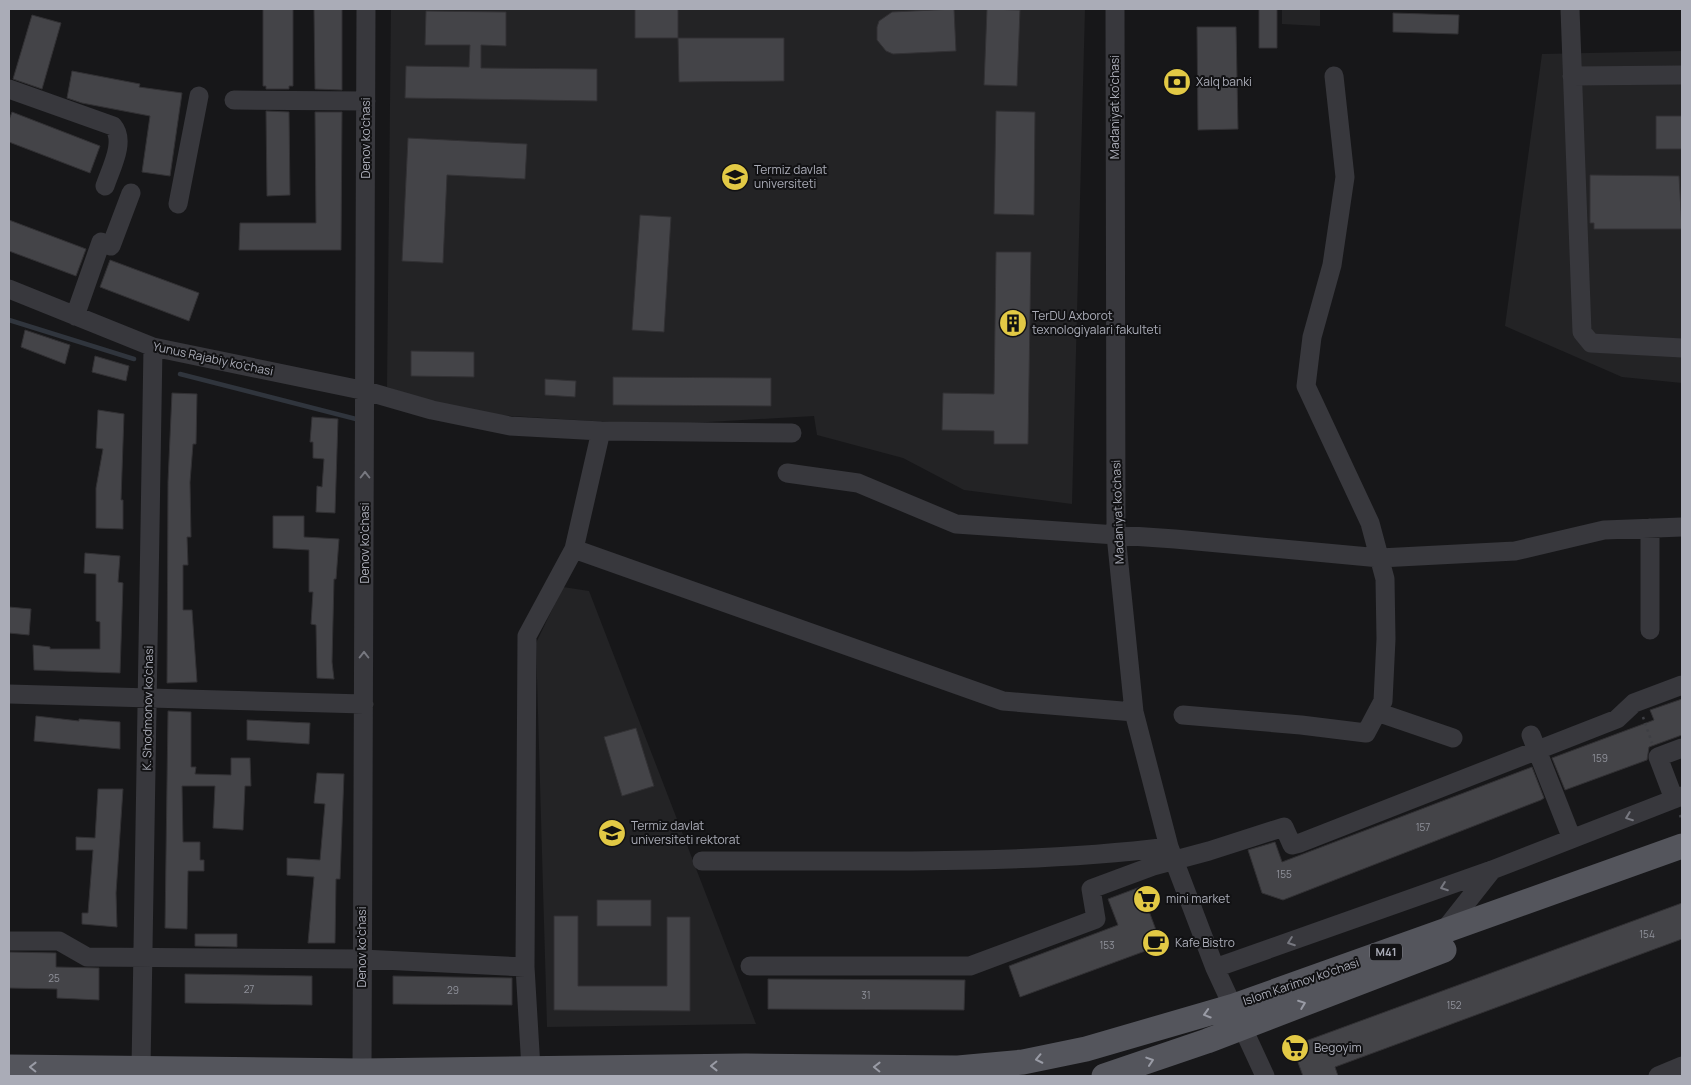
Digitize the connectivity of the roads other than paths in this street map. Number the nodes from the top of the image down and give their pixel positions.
1 (366, 9) edge
2 (1115, 9) edge
3 (1570, 9) edge
4 (1682, 75) edge
5 (1334, 76) dead end
6 (1572, 76) junction
7 (9, 90) edge
8 (199, 96) dead end
9 (234, 100) dead end
10 (366, 101) junction
11 (105, 186) dead end
12 (131, 193) dead end
13 (178, 204) dead end
14 (9, 289) edge
15 (75, 316) junction
16 (153, 347) junction
17 (1682, 348) edge
18 (366, 391) junction
19 (601, 431) junction
20 (792, 433) dead end
21 (787, 473) dead end
22 (1682, 527) edge
23 (1650, 528) junction
24 (1116, 535) junction
25 (574, 549) junction
26 (1380, 558) junction
27 (1650, 630) dead end
28 (1682, 685) edge
29 (9, 694) edge
30 (148, 699) junction
31 (364, 704) junction
32 (1134, 712) junction
33 (1377, 712) junction
34 (1183, 715) dead end
35 (1453, 738) dead end
36 (1535, 743) junction
37 (1682, 748) edge
38 (1678, 798) edge
39 (1572, 838) junction
40 (1682, 846) edge
41 (1172, 853) junction
42 (1682, 859) edge
43 (702, 861) dead end
44 (1492, 870) junction
45 (1442, 933) junction
46 (9, 941) edge
47 (144, 959) junction
48 (362, 959) junction
49 (750, 966) dead end
50 (525, 967) junction
51 (1216, 968) junction
52 (1239, 1016) junction
53 (1682, 1066) edge
54 (9, 1067) edge
55 (141, 1069) junction
56 (531, 1069) junction
57 (362, 1073) edge
58 (1104, 1076) edge
59 (1265, 1076) edge
60 (1658, 1076) edge

1 - 10 street, Denov ko'chasi
2 - 24 street, Madaniyat ko'chasi
3 - 6 street
4 - 6 street
5 - 26 street
6 - 17 street
7 - 11 street
8 - 13 street
9 - 10 street
10 - 18 street, Denov ko'chasi
12 - 15 street
14 - 15 street, Yunus Rajabiy ko'chasi
15 - 16 street, Yunus Rajabiy ko'chasi
16 - 18 street, Yunus Rajabiy ko'chasi
16 - 30 street, K. Shodmonov ko'chasi
18 - 19 street, Yunus Rajabiy ko'chasi
31 -> 18 street, Denov ko'chasi
19 - 20 street, Yunus Rajabiy ko'chasi
19 - 25 street
21 - 24 street
22 - 23 street
23 - 26 street
23 - 27 street
24 - 26 street
24 - 32 street, Madaniyat ko'chasi
25 - 32 street
25 - 50 street
26 - 33 street
28 - 36 street
29 - 30 street
30 - 31 street
30 - 47 street, K. Shodmonov ko'chasi
31 - 48 street, Denov ko'chasi
32 - 41 street, Madaniyat ko'chasi
33 - 34 street
33 - 35 street
36 - 39 street
36 - 41 street
37 - 38 street
38 -> 39 street
39 - 44 street
40 - 45 main road, Islom Karimov ko'chasi / M41
41 - 43 street
41 - 49 street
41 - 51 street, Madaniyat ko'chasi
52 -> 42 main road, Islom Karimov ko'chasi / M41
44 - 45 street
44 -> 51 street
45 - 52 main road, Islom Karimov ko'chasi / M41
46 - 47 street
47 - 48 street
47 - 55 street, K. Shodmonov ko'chasi
48 - 50 street
48 - 57 street, Denov ko'chasi
50 - 56 street
51 - 52 street, Madaniyat ko'chasi
52 -> 56 main road, Islom Karimov ko'chasi / M41
58 -> 52 main road, Islom Karimov ko'chasi / M41
52 - 59 street, Madaniyat ko'chasi
53 - 60 street
55 -> 54 main road, M41
55 - 57 main road, M41
56 - 57 main road, M41

